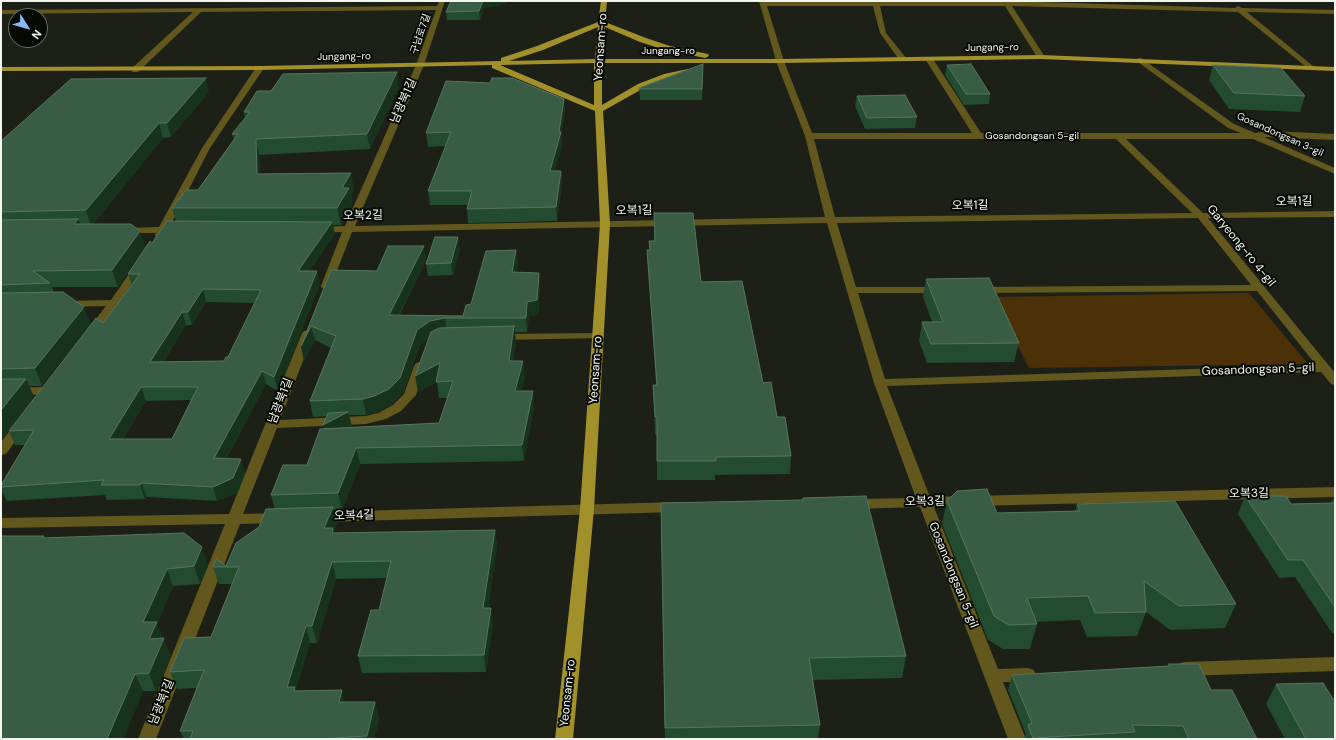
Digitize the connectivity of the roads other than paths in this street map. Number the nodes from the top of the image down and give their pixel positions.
1 (442, 1) edge
2 (604, 1) edge
3 (1229, 1) edge
4 (763, 3) edge
5 (1006, 3) edge
6 (876, 4) junction
7 (440, 8) junction
8 (199, 10) junction
9 (1240, 10) junction
10 (1, 12) edge
11 (1335, 12) edge
12 (602, 23) junction
13 (1041, 57) junction
14 (903, 59) junction
15 (929, 59) junction
16 (1140, 60) junction
17 (599, 61) junction
18 (728, 61) junction
19 (780, 61) junction
20 (490, 64) junction
21 (420, 65) junction
22 (260, 68) junction
23 (1310, 68) junction
24 (1335, 69) edge
25 (1, 70) edge
26 (135, 70) junction
27 (599, 110) junction
28 (809, 136) junction
29 (978, 136) junction
30 (1118, 136) junction
31 (1255, 136) junction
32 (1335, 137) edge
33 (1335, 171) edge
34 (1335, 214) edge
35 (1202, 217) junction
36 (831, 220) junction
37 (605, 224) junction
38 (164, 229) junction
39 (187, 229) edge
40 (310, 230) edge
41 (348, 230) junction
42 (117, 231) edge
43 (156, 242) edge
44 (143, 260) edge
45 (1260, 288) junction
46 (852, 290) junction
47 (948, 290) edge
48 (972, 290) edge
49 (322, 295) edge
50 (114, 304) junction
51 (54, 305) edge
52 (314, 317) edge
53 (598, 336) junction
54 (487, 337) edge
55 (85, 341) edge
56 (425, 352) edge
57 (1323, 368) junction
58 (56, 379) edge
59 (1335, 381) edge
60 (880, 384) junction
61 (1, 392) edge
62 (46, 392) junction
63 (37, 403) edge
64 (28, 415) edge
65 (272, 424) junction
66 (1, 451) edge
67 (1335, 492) edge
68 (925, 502) junction
69 (838, 504) edge
70 (689, 507) edge
71 (587, 509) junction
72 (290, 518) edge
73 (306, 518) edge
74 (235, 520) junction
75 (1, 523) edge
76 (1335, 664) edge
77 (1168, 670) edge
78 (1041, 674) edge
79 (993, 676) junction
80 (148, 739) edge
81 (564, 739) edge
82 (1017, 739) edge

1 - 7 street, 구남로7길
2 - 12 main road, Yeonsam-ro
3 - 9 street
4 - 6 street
4 - 19 street, Gosandongsan 5-gil
5 - 6 street
5 - 9 street
5 - 13 street
6 - 14 street
7 - 8 street, 구남로7길
7 - 21 street, 구남로7길
8 - 10 street, 구남로7길
8 - 26 street
9 - 11 street
9 - 23 street
12 - 17 main road, Yeonsam-ro
12 - 18 main road
12 - 20 main road
13 - 15 main road, Jungang-ro
13 - 16 main road, Jungang-ro
14 - 15 main road, Jungang-ro
14 - 19 main road, Jungang-ro
15 - 29 street
16 - 23 main road, Jungang-ro
16 - 31 street, Gosandongsan 3-gil
17 - 18 main road, Jungang-ro
17 - 20 main road, Jungang-ro
17 - 27 main road, Yeonsam-ro
18 - 19 main road, Jungang-ro
18 - 27 main road
19 - 28 street, Gosandongsan 5-gil
20 - 21 main road, Jungang-ro
20 - 27 main road
21 - 22 main road, Jungang-ro
21 - 41 street, 남광북1길
22 - 26 main road, Jungang-ro
22 - 38 street
23 - 24 main road, Jungang-ro
25 - 26 main road, Jungang-ro
27 - 37 main road, Yeonsam-ro
28 - 29 street, Gosandongsan 5-gil
28 - 36 street, Gosandongsan 5-gil
29 - 30 street, Gosandongsan 5-gil
30 - 31 street, Gosandongsan 5-gil
30 - 35 street, Garyeong-ro 4-gil
31 - 32 street, Gosandongsan 5-gil
31 - 33 street, Gosandongsan 3-gil
34 - 35 street, 오복1길
35 - 36 street, 오복1길
35 - 45 street, Garyeong-ro 4-gil
36 - 37 street, 오복1길
36 - 46 street, Gosandongsan 5-gil
37 - 41 street, 오복2길
37 - 53 main road, Yeonsam-ro
38 - 39 street
38 - 42 street
38 - 43 street
40 - 41 street, 오복2길
41 - 49 street, 남광북1길
44 - 50 street
45 - 48 street
45 - 57 street, Garyeong-ro 4-gil
46 - 47 street
46 - 60 street, Gosandongsan 5-gil
50 - 51 street
50 - 55 street
52 - 65 street, 남광북1길
53 - 54 street
53 - 71 main road, Yeonsam-ro
56 - 65 street
57 - 59 street, Garyeong-ro 4-gil
57 - 60 street, Gosandongsan 5-gil
58 - 62 street
60 - 68 street, Gosandongsan 5-gil
61 - 62 street
62 - 63 street
64 - 66 street
65 - 74 street, 남광북1길
67 - 68 street, 오복3길
68 - 69 street, 오복3길
68 - 79 street, Gosandongsan 5-gil
70 - 71 street
71 - 73 street, 오복4길
71 - 81 main road, Yeonsam-ro
72 - 74 street
74 - 75 street
74 - 80 street, 남광북1길
76 - 77 street
78 - 79 street
79 - 82 street, Gosandongsan 5-gil

